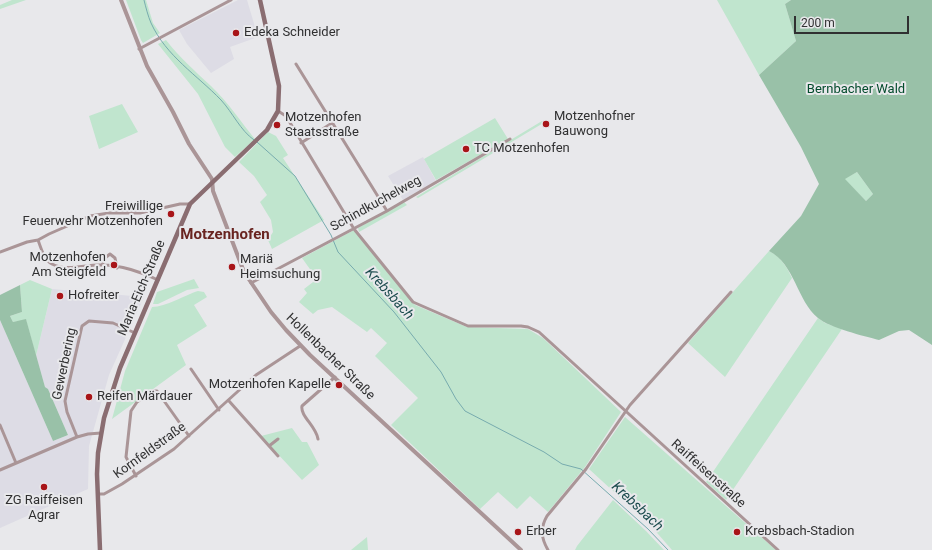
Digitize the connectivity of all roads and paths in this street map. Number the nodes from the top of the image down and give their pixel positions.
1 (121, 0) edge
2 (231, 0) edge
3 (260, 0) edge
4 (139, 49) junction
5 (296, 64) dead end
6 (278, 111) junction
7 (332, 123) junction
8 (510, 139) dead end
9 (301, 143) junction
10 (211, 185) junction
11 (190, 204) junction
12 (387, 211) junction
13 (354, 229) junction
14 (38, 240) junction
15 (0, 252) edge
16 (102, 265) junction
17 (117, 268) junction
18 (158, 280) junction
19 (251, 284) junction
20 (731, 292) dead end
21 (135, 333) junction
22 (300, 346) junction
23 (191, 369) dead end
24 (335, 377) junction
25 (229, 401) junction
26 (219, 410) junction
27 (625, 412) junction
28 (0, 425) edge
29 (101, 433) junction
30 (189, 436) junction
31 (77, 437) junction
32 (278, 439) dead end
33 (318, 439) dead end
34 (269, 446) junction
35 (278, 456) dead end
36 (16, 463) junction
37 (0, 470) edge
38 (136, 476) junction
39 (98, 494) junction
40 (100, 550) edge
41 (521, 550) edge
42 (548, 550) edge
43 (778, 550) edge

1 - 4 street, Hollenbacher Straße
2 - 4 street
3 - 6 main road, Maria-Eich-Straße
4 - 10 street, Hollenbacher Straße
5 - 7 street
6 - 9 street, Raiffeisenstraße
6 - 10 main road, Maria-Eich-Straße
7 - 9 street
7 - 12 street
8 - 12 street, Schindkuchelweg
9 - 13 street, Raiffeisenstraße
10 - 11 main road, Maria-Eich-Straße
10 - 19 street, Hollenbacher Straße
11 - 14 street
11 - 18 main road, Maria-Eich-Straße
12 - 13 street, Schindkuchelweg
13 - 19 street, Schindkuchelweg
13 - 27 street, Raiffeisenstraße
14 - 15 street
14 - 16 street
16 - 17 street
16 - 17 street
17 - 18 street
18 - 21 main road, Maria-Eich-Straße
19 - 22 street, Hollenbacher Straße
20 - 27 street
21 - 29 main road, Maria-Eich-Straße
21 - 31 street, Gewerbering
22 - 24 street, Hollenbacher Straße
22 - 25 street, Kornfeldstraße
23 - 26 street
24 - 33 street
24 - 41 street, Hollenbacher Straße
25 - 26 street, Kornfeldstraße
25 - 34 street
26 - 30 street, Kornfeldstraße
27 - 42 street
27 - 43 street, Raiffeisenstraße
28 - 36 street
29 - 31 street
29 - 39 main road, Maria-Eich-Straße
30 - 38 street, Kornfeldstraße
30 - 38 street
31 - 36 street
32 - 34 street
34 - 35 street
36 - 37 street
38 - 39 street, Kornfeldstraße
39 - 40 main road, Maria-Eich-Straße

